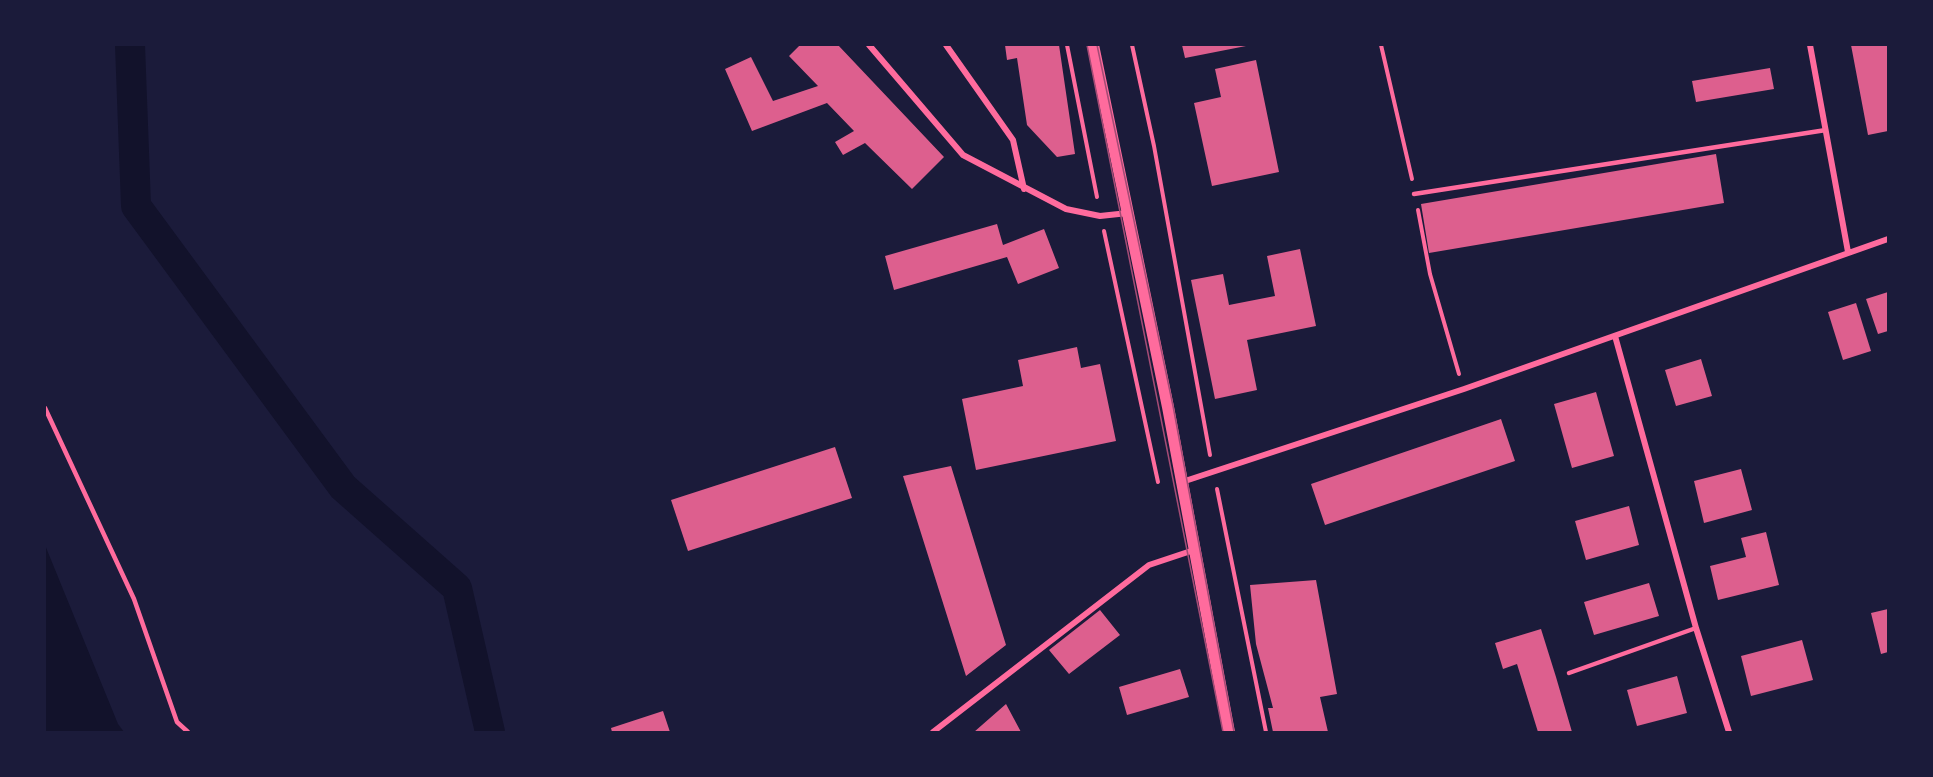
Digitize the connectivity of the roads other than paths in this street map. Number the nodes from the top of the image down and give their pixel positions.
1 (869, 45) edge
2 (946, 45) edge
3 (1093, 45) edge
4 (1810, 45) edge
5 (1826, 130) junction
6 (1024, 189) junction
7 (1414, 194) road end
8 (1128, 213) junction
9 (1888, 239) edge
10 (1848, 252) junction
11 (1616, 336) junction
12 (45, 408) edge
13 (1182, 482) junction
14 (1194, 550) junction
15 (1696, 628) junction
16 (1569, 673) dead end
17 (188, 732) edge
18 (933, 732) edge
19 (1229, 732) edge
20 (1729, 732) edge

1 - 6 street
2 - 6 street
3 - 8 main road
4 - 5 street
5 - 7 lane
5 - 10 street
6 - 8 street
8 - 13 main road
9 - 10 street
10 - 11 street
11 - 13 street
11 - 15 street
12 - 17 lane
13 - 14 main road
14 - 18 street
14 - 19 main road
15 - 16 lane
15 - 20 street

